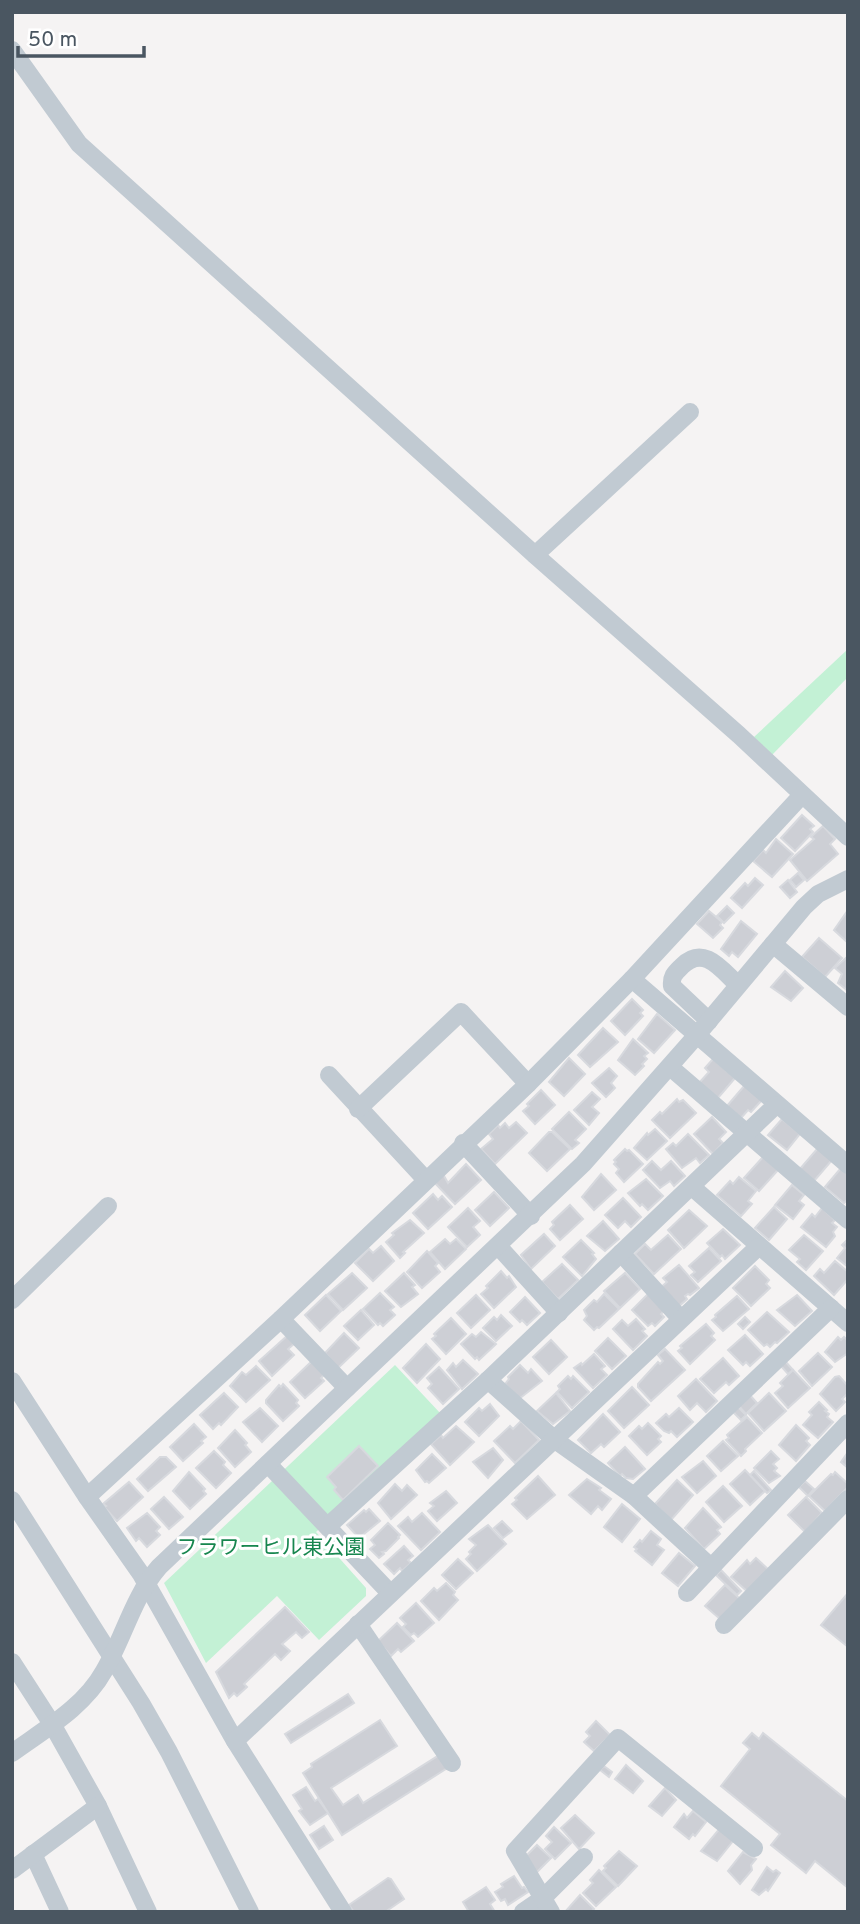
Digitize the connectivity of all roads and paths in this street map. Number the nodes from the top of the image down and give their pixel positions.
1 (12, 50) edge
2 (690, 412) dead end
3 (535, 555) junction
4 (802, 795) junction
5 (848, 837) edge
6 (848, 879) edge
7 (774, 944) junction
8 (632, 979) junction
9 (738, 985) junction
10 (848, 1007) edge
11 (709, 1021) junction
12 (696, 1035) junction
13 (670, 1066) junction
14 (329, 1075) dead end
15 (528, 1084) junction
16 (776, 1105) junction
17 (358, 1108) junction
18 (747, 1135) junction
19 (463, 1143) junction
20 (848, 1165) edge
21 (426, 1180) junction
22 (692, 1187) junction
23 (108, 1206) dead end
24 (531, 1216) junction
25 (848, 1220) edge
26 (498, 1246) junction
27 (758, 1247) junction
28 (621, 1253) junction
29 (12, 1300) edge
30 (831, 1308) junction
31 (559, 1313) junction
32 (680, 1318) junction
33 (281, 1319) junction
34 (848, 1323) edge
35 (488, 1380) junction
36 (12, 1381) edge
37 (347, 1388) junction
38 (848, 1423) edge
39 (555, 1440) junction
40 (268, 1464) junction
41 (634, 1496) junction
42 (88, 1497) junction
43 (848, 1499) edge
44 (12, 1500) edge
45 (328, 1526) junction
46 (711, 1567) junction
47 (145, 1584) junction
48 (390, 1593) junction
49 (687, 1593) dead end
50 (358, 1624) junction
51 (724, 1625) dead end
52 (113, 1657) junction
53 (12, 1662) edge
54 (52, 1724) junction
55 (234, 1741) junction
56 (12, 1753) edge
57 (452, 1763) dead end
58 (98, 1806) junction
59 (754, 1849) dead end
60 (33, 1854) junction
61 (584, 1857) dead end
62 (12, 1870) edge
63 (547, 1905) edge
64 (334, 1908) edge
65 (60, 1912) edge
66 (148, 1912) edge
67 (250, 1912) edge
68 (523, 1912) edge

1 - 3 street
2 - 3 street
3 - 4 street
4 - 5 street
4 - 8 street
6 - 7 street
7 - 9 street
7 - 10 street
8 - 12 street
8 - 15 street
9 - 11 street
9 - 11 street
11 - 12 street
12 - 13 street
12 - 16 street
13 - 18 street
13 - 24 street
14 - 17 street
15 - 17 street
15 - 19 street
16 - 18 street
16 - 20 street
17 - 21 street
18 - 22 street
18 - 25 street
19 - 21 street
19 - 24 street
21 - 33 street
22 - 27 street
22 - 28 street
23 - 29 street
24 - 26 street
26 - 31 street
26 - 37 street
27 - 30 street
27 - 32 street
28 - 31 street
28 - 32 street
30 - 34 street
30 - 41 street
31 - 35 street
32 - 39 street
33 - 37 street
33 - 42 street
35 - 39 street
35 - 45 street
36 - 42 street
37 - 40 street
38 - 46 street
39 - 41 street
39 - 48 street
40 - 45 street
40 - 47 street
41 - 46 street
42 - 47 street
43 - 51 street
44 - 52 street
45 - 48 street
46 - 49 street
47 - 52 street
47 - 55 street
48 - 50 street
50 - 55 street
50 - 57 street
52 - 54 street
52 - 67 street
53 - 54 street
54 - 56 street
54 - 58 street
55 - 64 street
58 - 60 street
58 - 66 street
59 - 63 street
60 - 62 street
60 - 65 street
61 - 63 street
63 - 68 street

